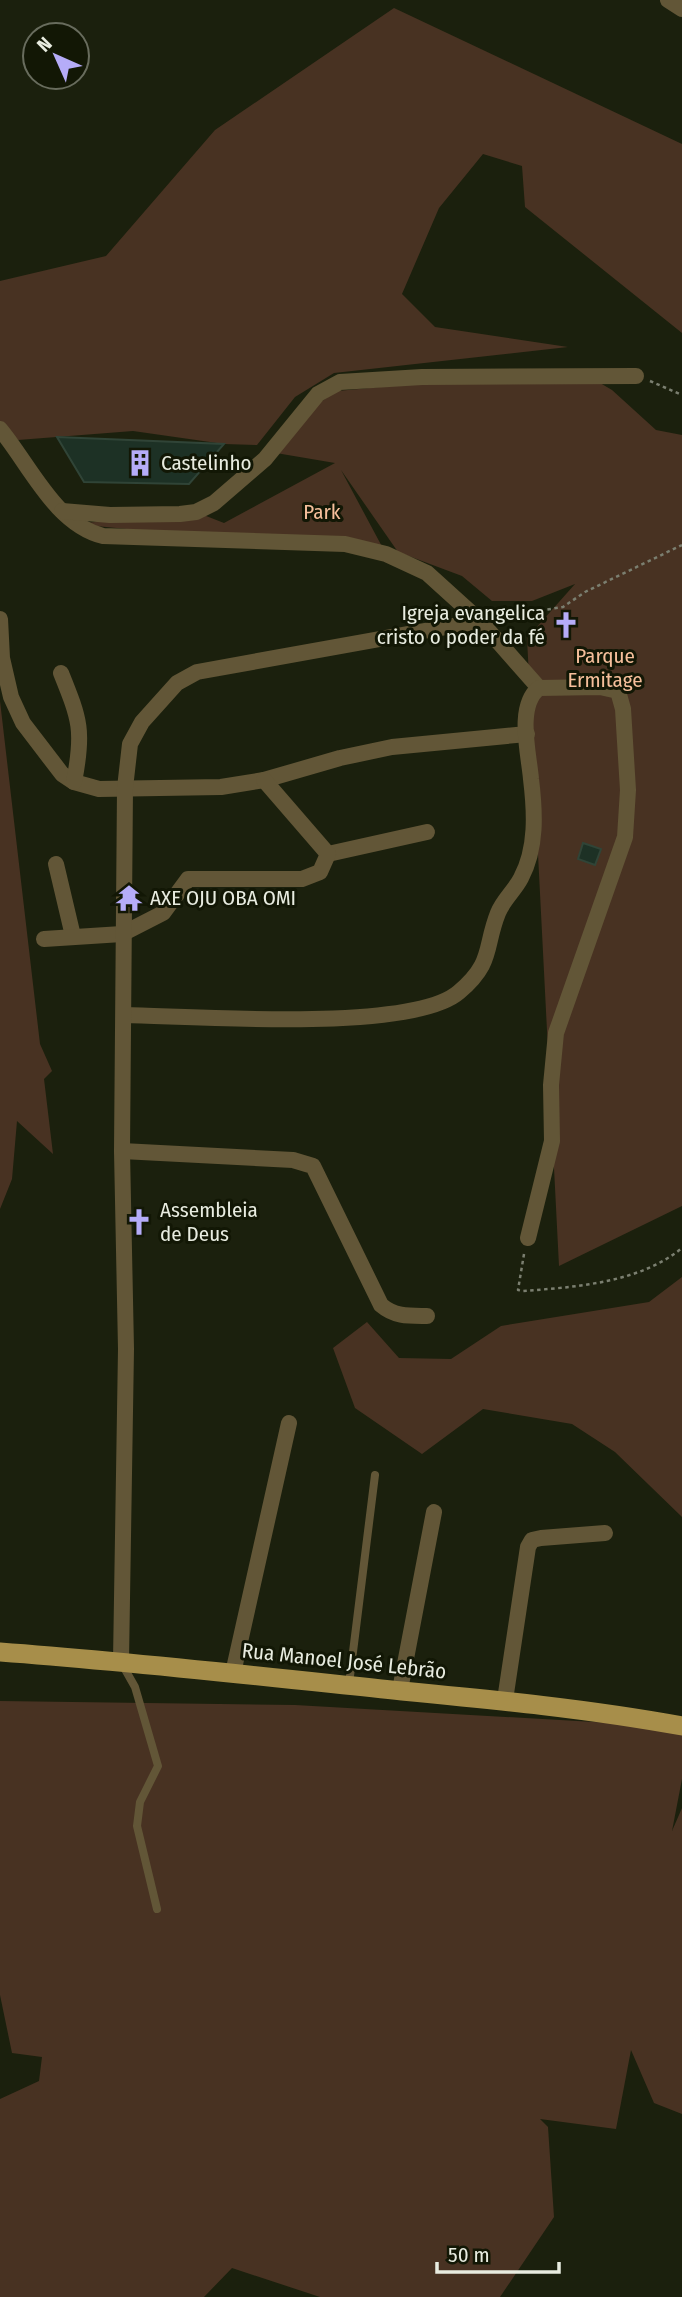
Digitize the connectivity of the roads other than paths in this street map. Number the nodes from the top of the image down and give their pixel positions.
1 (668, 0) edge
2 (682, 9) edge
3 (636, 376) road end
4 (0, 429) edge
5 (62, 511) junction
6 (0, 619) edge
7 (480, 621) junction
8 (61, 673) dead end
9 (538, 688) junction
10 (527, 734) junction
11 (264, 780) junction
12 (74, 782) junction
13 (125, 788) junction
14 (427, 832) dead end
15 (328, 854) junction
16 (56, 864) dead end
17 (122, 934) junction
18 (73, 936) junction
19 (44, 939) dead end
20 (125, 1015) junction
21 (122, 1152) junction
22 (527, 1238) road end
23 (427, 1316) dead end
24 (289, 1423) dead end
25 (375, 1475) dead end
26 (434, 1512) dead end
27 (605, 1533) dead end
28 (0, 1652) edge
29 (121, 1661) junction
30 (233, 1673) junction
31 (349, 1684) junction
32 (400, 1690) junction
33 (505, 1700) junction
34 (682, 1726) edge
35 (158, 1909) dead end

1 - 2 street
3 - 5 street
4 - 5 street
5 - 7 street
6 - 12 street
7 - 9 street
7 - 13 street
8 - 12 street
9 - 10 street
9 - 22 street
10 - 11 street
10 - 20 street
11 - 13 street
11 - 15 street
12 - 13 street
13 - 17 street
14 - 15 street
15 - 17 street
16 - 18 street
17 - 18 street
17 - 20 street
18 - 19 street
20 - 21 street
21 - 23 street
21 - 29 street
24 - 30 street
25 - 31 lane
26 - 32 street
27 - 33 street
28 - 29 main road, Rua Manoel José Lebrão
29 - 30 main road, Rua Manoel José Lebrão
29 - 35 lane
30 - 31 main road, Rua Manoel José Lebrão
31 - 32 main road, Rua Manoel José Lebrão
32 - 33 main road, Rua Manoel José Lebrão
33 - 34 main road, Rua Manoel José Lebrão

